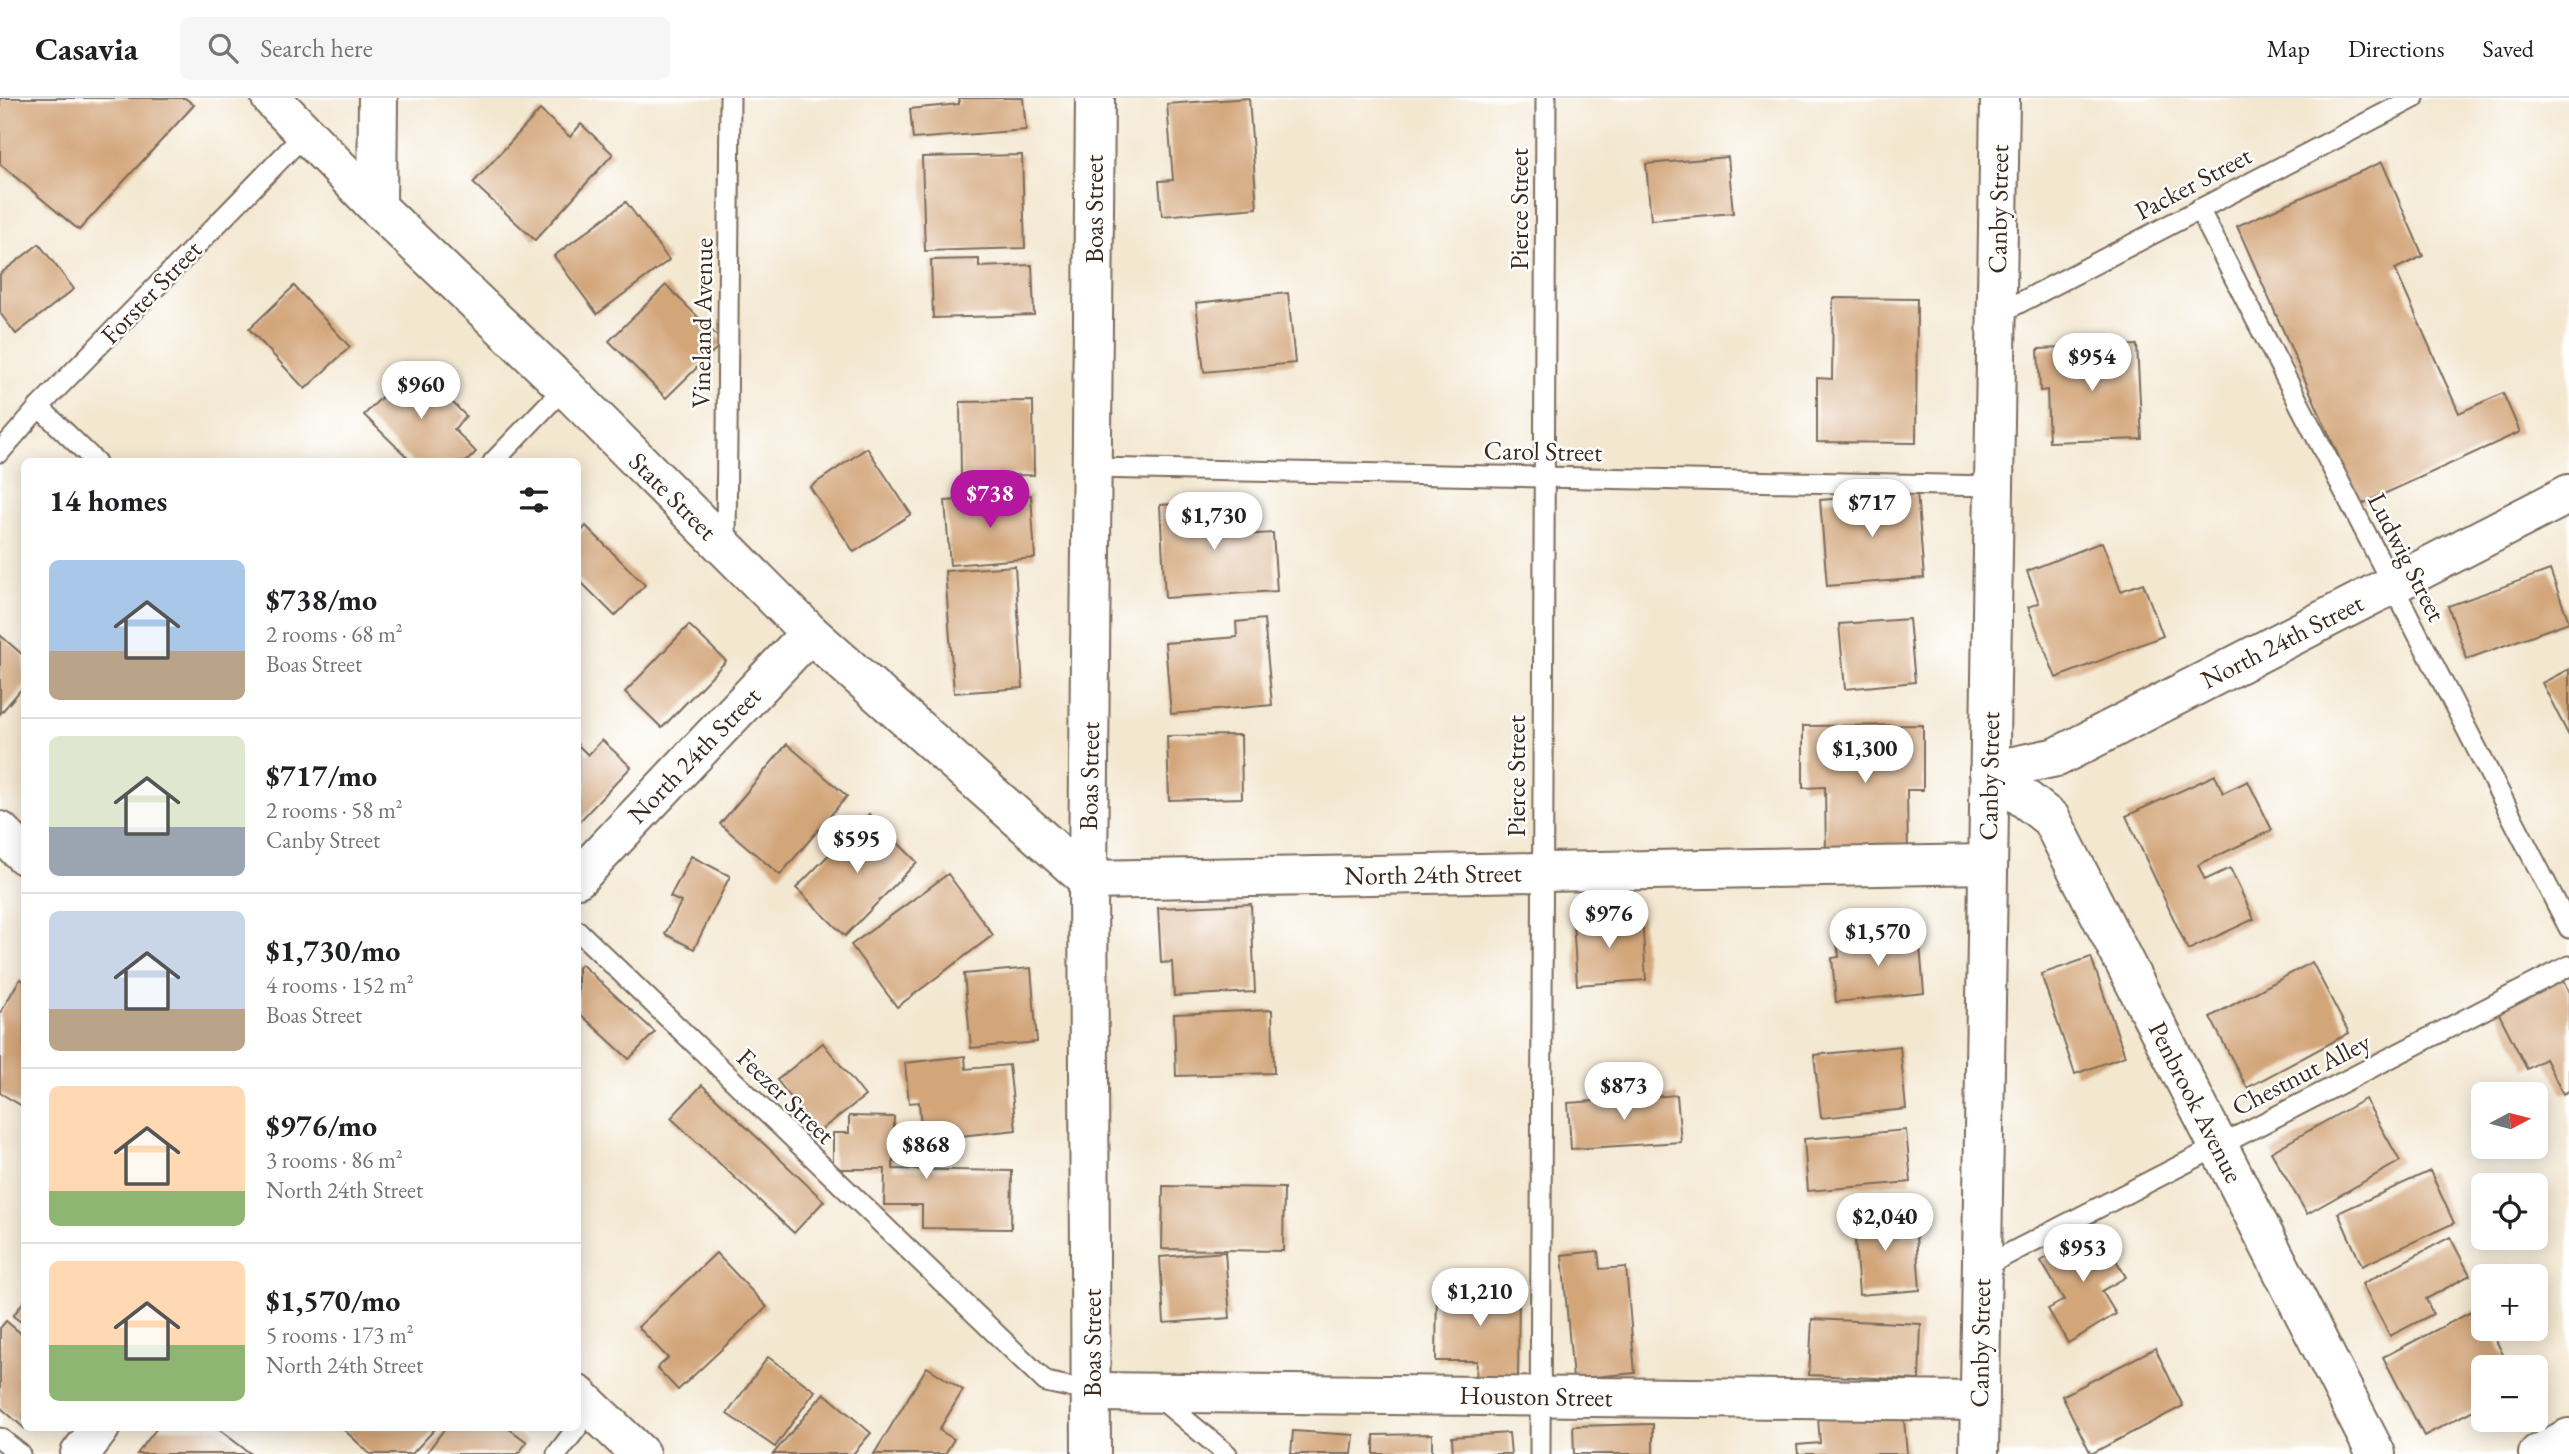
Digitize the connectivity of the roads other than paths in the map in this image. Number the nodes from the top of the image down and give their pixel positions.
1 (271, 98) edge
2 (378, 98) edge
3 (730, 98) edge
4 (1095, 98) edge
5 (1546, 98) edge
6 (2000, 98) edge
7 (2414, 98) edge
8 (305, 134) junction
9 (377, 207) junction
10 (2199, 209) junction
11 (1997, 315) junction
12 (565, 387) junction
13 (39, 407) junction
14 (0, 452) edge
15 (92, 458) edge
16 (497, 458) edge
17 (1092, 468) junction
18 (1544, 477) junction
19 (1994, 486) junction
20 (2569, 494) edge
21 (726, 548) junction
22 (2392, 584) junction
23 (810, 633) junction
24 (1989, 771) junction
25 (0, 831) edge
26 (21, 852) edge
27 (1988, 864) junction
28 (1542, 872) junction
29 (581, 875) edge
30 (1088, 880) junction
31 (2569, 928) edge
32 (581, 934) edge
33 (2569, 966) edge
34 (2218, 1146) junction
35 (1981, 1268) junction
36 (1092, 1392) junction
37 (1154, 1393) junction
38 (1541, 1396) junction
39 (1980, 1401) junction
40 (581, 1415) edge
41 (98, 1431) edge
42 (571, 1431) edge
43 (0, 1438) edge
44 (2569, 1438) edge
45 (20, 1454) edge
46 (80, 1454) edge
47 (556, 1454) edge
48 (640, 1454) edge
49 (1091, 1454) edge
50 (1227, 1454) edge
51 (1540, 1454) edge
52 (1979, 1454) edge
53 (2376, 1454) edge
54 (2538, 1454) edge

1 - 8 street, State Street
2 - 9 street
3 - 21 lane, Vineland Avenue
4 - 17 street, Boas Street
5 - 18 lane, Pierce Street
6 - 11 street, Canby Street
7 - 10 lane, Packer Street
8 - 9 street, State Street
8 - 13 lane, Forster Street
9 - 12 street, State Street
10 - 11 lane, Packer Street
10 - 22 lane, Ludwig Street
11 - 19 street, Canby Street
12 - 16 lane
12 - 21 street, State Street
13 - 14 lane, Forster Street
13 - 15 lane
17 - 18 lane, Carol Street
17 - 30 street, Boas Street
18 - 19 lane, Carol Street
18 - 28 lane, Pierce Street
19 - 24 street, Canby Street
20 - 22 street, North 24th Street
21 - 23 street, State Street
22 - 24 street, North 24th Street
22 - 31 lane, Ludwig Street
23 - 29 street, North 24th Street
23 - 30 street, State Street
24 - 27 street, Canby Street
24 - 34 street, Penbrook Avenue
25 - 26 street
27 - 28 street, North 24th Street
27 - 35 street, Canby Street
28 - 30 street, North 24th Street
28 - 38 lane, Pierce Street
30 - 36 street, Boas Street
32 - 36 lane, Feezer Street
33 - 34 lane, Chestnut Alley
34 - 35 lane, Chestnut Alley
34 - 53 street, Penbrook Avenue
35 - 39 street, Canby Street
36 - 37 street, Houston Street
36 - 49 street, Boas Street
37 - 38 street, Houston Street
37 - 50 lane
38 - 39 street, Houston Street
38 - 51 lane, Pierce Street
39 - 52 street, Canby Street
40 - 48 street
41 - 46 street
42 - 47 lane
43 - 45 lane
44 - 54 street

